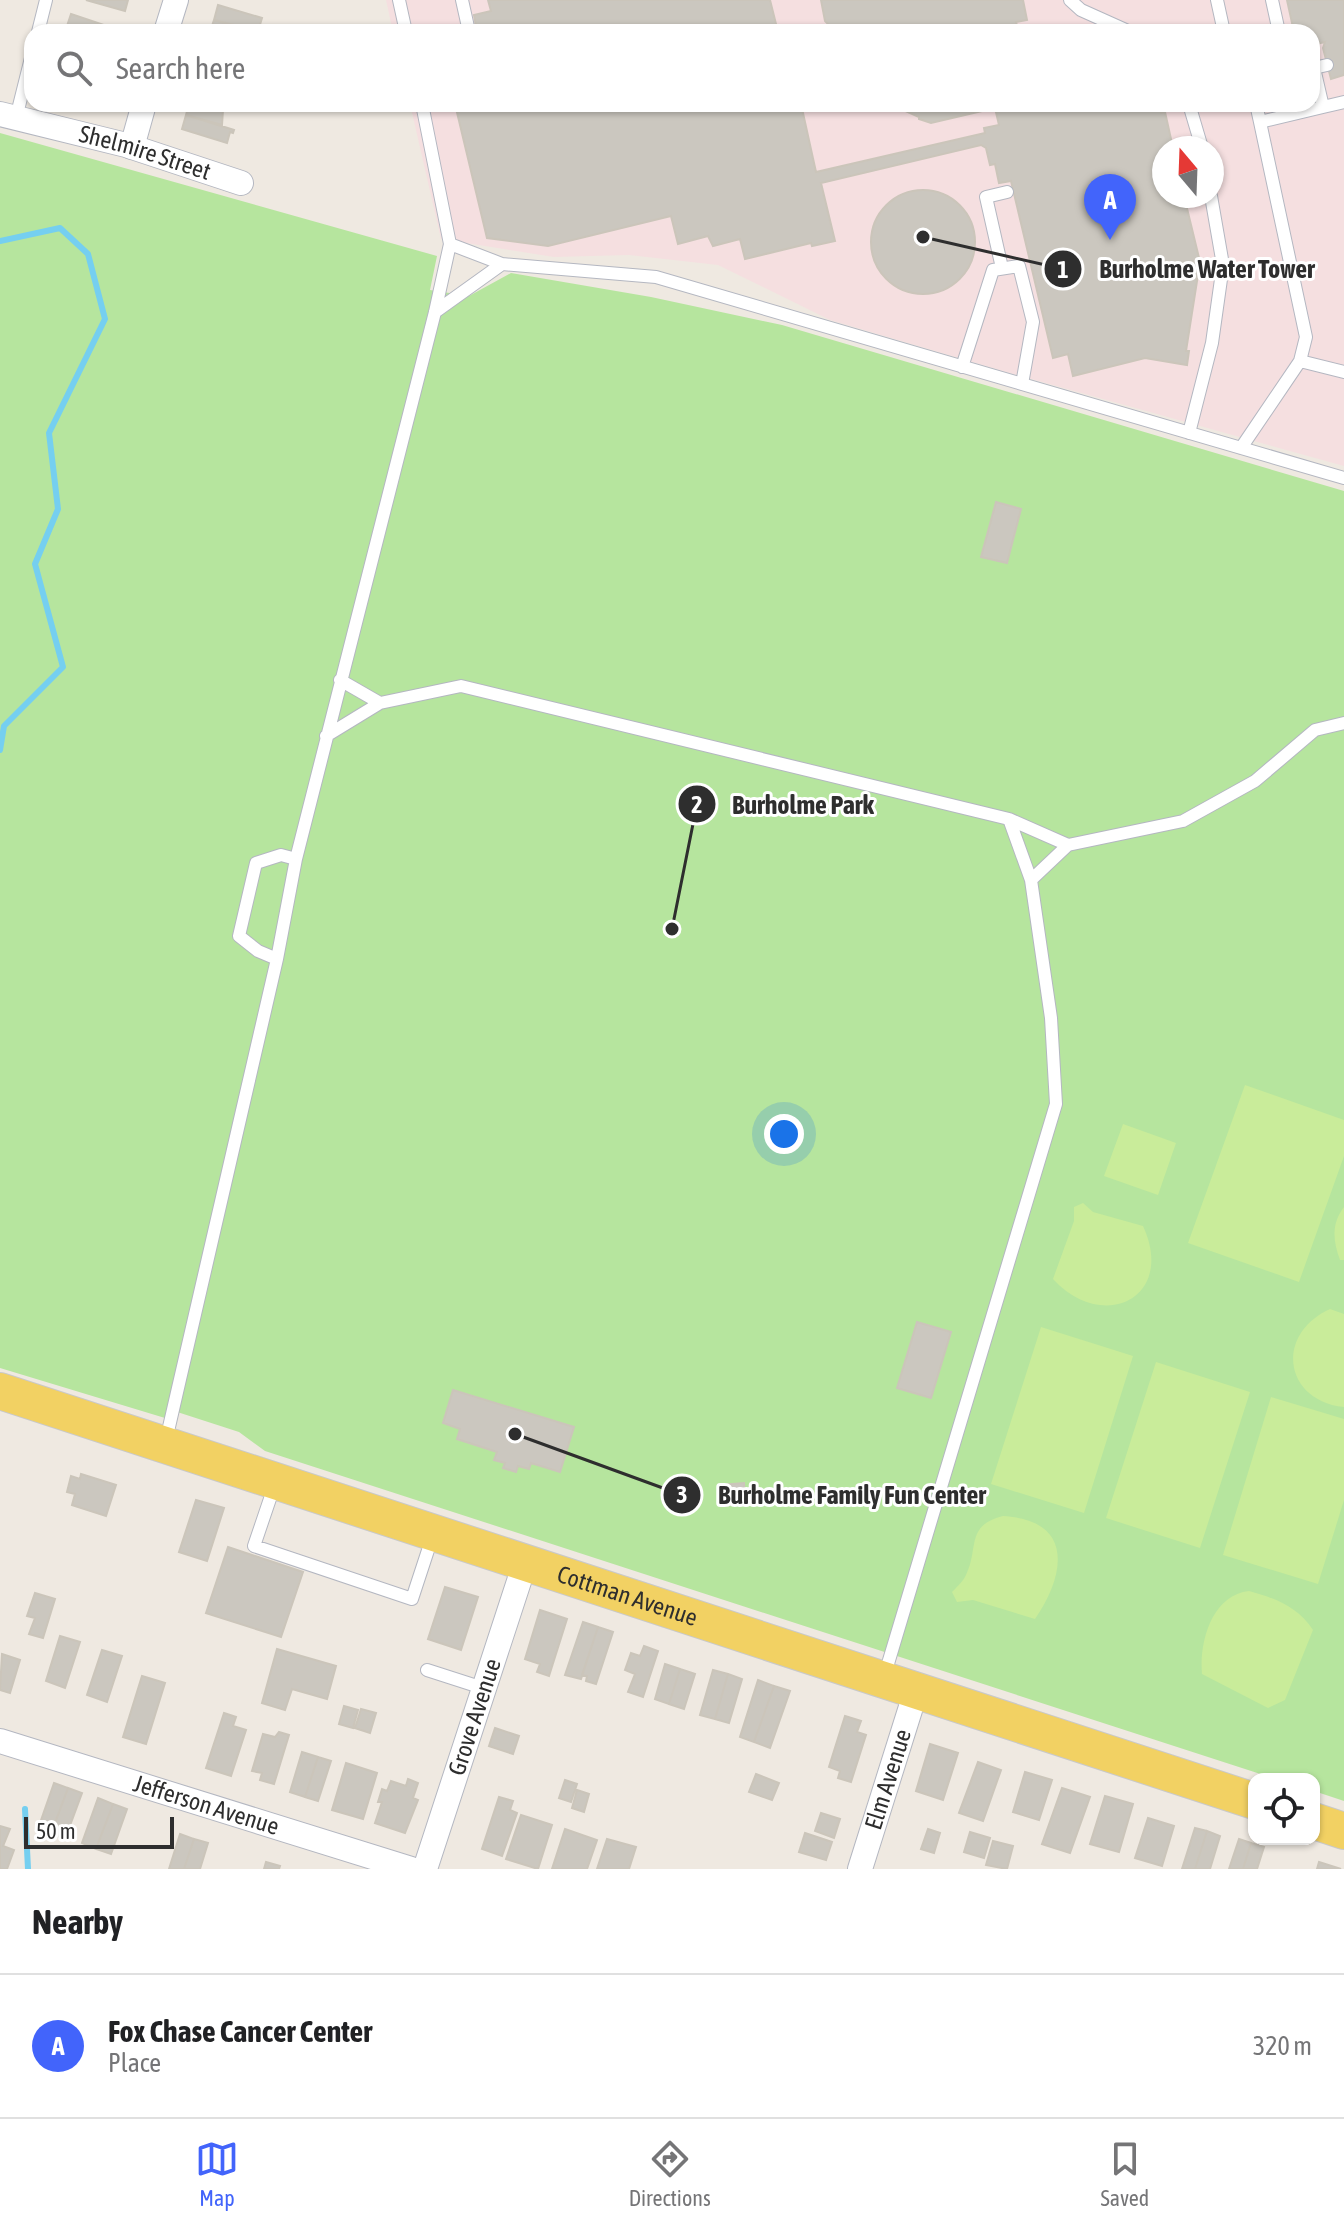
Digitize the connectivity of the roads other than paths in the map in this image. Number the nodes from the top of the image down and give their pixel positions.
1 (46, 0) edge
2 (176, 0) edge
3 (399, 0) edge
4 (462, 0) edge
5 (1070, 0) edge
6 (1217, 0) edge
7 (1272, 0) edge
8 (40, 24) edge
9 (168, 24) edge
10 (404, 24) edge
11 (467, 24) edge
12 (1112, 24) edge
13 (1222, 24) edge
14 (1277, 24) edge
15 (1327, 65) dead end
16 (1320, 67) edge
17 (24, 75) edge
18 (1320, 94) edge
19 (1344, 102) edge
20 (1323, 107) junction
21 (1320, 108) edge
22 (142, 112) edge
23 (424, 112) edge
24 (1191, 112) edge
25 (1258, 112) edge
26 (1302, 112) edge
27 (8, 116) edge
28 (1260, 122) junction
29 (1198, 136) edge
30 (132, 147) junction
31 (241, 183) dead end
32 (1007, 192) dead end
33 (1213, 208) edge
34 (450, 244) junction
35 (502, 264) junction
36 (1002, 268) junction
37 (435, 312) junction
38 (1300, 361) junction
39 (962, 367) junction
40 (1344, 372) edge
41 (1022, 384) junction
42 (1189, 433) junction
43 (1241, 448) junction
44 (1344, 478) edge
45 (340, 680) junction
46 (380, 703) junction
47 (1344, 723) edge
48 (326, 736) junction
49 (1009, 819) junction
50 (1068, 845) junction
51 (296, 859) junction
52 (1031, 880) junction
53 (277, 959) junction
54 (0, 1391) edge
55 (164, 1447) junction
56 (276, 1481) junction
57 (434, 1533) junction
58 (525, 1563) junction
59 (427, 1670) dead end
60 (900, 1686) junction
61 (486, 1689) junction
62 (0, 1741) edge
63 (1248, 1799) edge
64 (1320, 1823) edge
65 (1344, 1831) edge
66 (411, 1869) edge
67 (425, 1869) edge
68 (860, 1869) edge

1 - 8 lane
2 - 9 street
3 - 10 lane
4 - 11 lane
5 - 12 lane
6 - 13 lane
7 - 14 lane
15 - 16 lane
17 - 27 lane
18 - 20 lane
19 - 20 lane
20 - 21 lane
22 - 30 street
23 - 34 lane
24 - 29 lane
25 - 28 lane
26 - 28 lane
27 - 30 street, Shelmire Street
28 - 38 lane
30 - 31 street, Shelmire Street
32 - 36 lane
33 - 42 lane
34 - 35 lane
34 - 37 lane
35 - 37 lane
35 - 39 lane
36 - 39 lane
36 - 41 lane
37 - 45 lane
38 - 40 lane
38 - 43 lane
39 - 41 lane
41 - 42 lane
42 - 43 lane
43 - 44 lane
45 - 46 lane
45 - 48 lane
46 - 48 lane
46 - 49 lane
47 - 50 lane
48 - 51 lane
49 - 50 lane
49 - 52 lane
50 - 52 lane
51 - 53 lane
51 - 53 lane
52 - 60 lane
53 - 55 lane
54 - 55 main road, Cottman Avenue
55 - 56 main road, Cottman Avenue
56 - 57 main road, Cottman Avenue
56 - 57 lane
57 - 58 main road, Cottman Avenue
58 - 60 main road, Cottman Avenue
58 - 61 street, Grove Avenue
59 - 61 lane
60 - 63 main road, Cottman Avenue
60 - 68 street, Elm Avenue
61 - 67 street, Grove Avenue
62 - 66 street, Jefferson Avenue
64 - 65 main road

